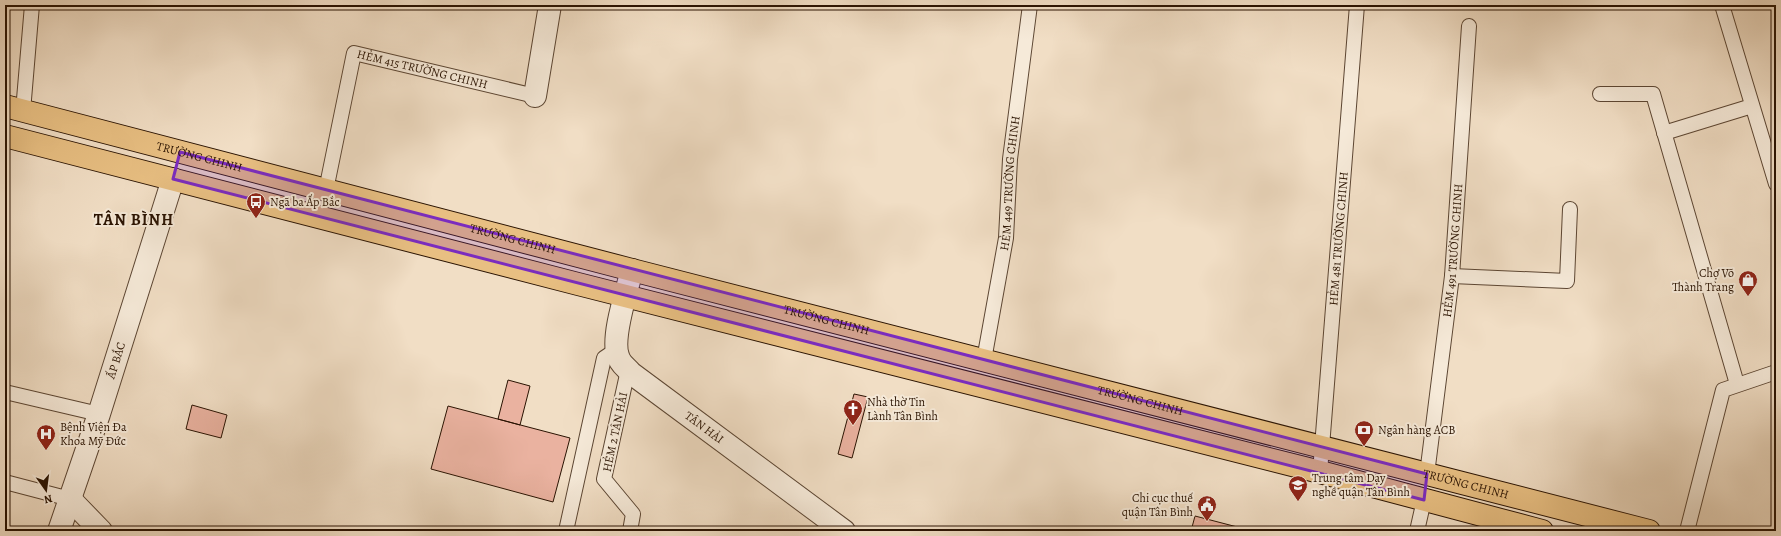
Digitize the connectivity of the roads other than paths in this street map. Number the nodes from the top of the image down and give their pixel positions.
1 (32, 5) edge
2 (550, 5) edge
3 (1030, 5) edge
4 (1357, 5) edge
5 (1722, 5) edge
6 (1469, 26) dead end
7 (1600, 94) dead end
8 (535, 96) joint
9 (1752, 106) junction
10 (14, 109) edge
11 (1664, 133) junction
12 (5, 136) edge
13 (180, 152) junction
14 (173, 180) junction
15 (1776, 184) edge
16 (326, 190) junction
17 (1570, 209) dead end
18 (632, 270) junction
19 (1452, 276) junction
20 (625, 297) junction
21 (616, 350) junction
22 (984, 360) junction
23 (628, 370) junction
24 (1776, 372) edge
25 (1737, 384) junction
26 (5, 392) edge
27 (99, 414) junction
28 (1322, 447) junction
29 (1320, 472) junction
30 (1427, 474) junction
31 (5, 482) edge
32 (70, 499) junction
33 (1424, 500) junction
34 (58, 531) edge
35 (101, 531) edge
36 (566, 531) edge
37 (630, 531) edge
38 (844, 531) edge
39 (1417, 531) edge
40 (1542, 531) edge
41 (1649, 531) edge
42 (1687, 531) edge

1 - 10 lane
2 - 8 street, HẺM 415 TRƯỜNG CHINH
3 - 22 lane, HẺM 449 TRƯỜNG CHINH
4 - 28 lane, HẺM 481 TRƯỜNG CHINH
5 - 9 lane
6 - 19 lane, HẺM 491 TRƯỜNG CHINH
7 - 11 lane
8 - 16 lane, HẺM 415 TRƯỜNG CHINH
9 - 11 lane
9 - 15 lane
10 - 13 main road, TRƯỜNG CHINH
11 - 25 lane
12 - 14 main road, TRƯỜNG CHINH
13 - 14 main road
13 - 16 main road, TRƯỜNG CHINH
14 - 20 main road, TRƯỜNG CHINH
14 - 27 street, ẤP BẮC
16 - 18 main road, TRƯỜNG CHINH
17 - 19 lane
18 - 20 street
18 - 22 main road, TRƯỜNG CHINH
19 - 30 lane, HẺM 491 TRƯỜNG CHINH
20 - 21 street
20 - 29 main road, TRƯỜNG CHINH
21 - 23 street, TÂN HẢI
21 - 36 lane
22 - 28 main road, TRƯỜNG CHINH
23 - 37 lane, HẺM 2 TÂN HẢI
23 - 38 street, TÂN HẢI
24 - 25 lane
25 - 42 lane
26 - 27 lane
27 - 32 street, ẤP BẮC
28 - 29 lane, HẺM 481 TRƯỜNG CHINH
28 - 30 main road, TRƯỜNG CHINH
29 - 33 main road, TRƯỜNG CHINH
30 - 33 street
30 - 41 main road, TRƯỜNG CHINH
31 - 32 lane
32 - 34 street, ẤP BẮC
32 - 35 street
33 - 39 lane
33 - 40 main road, TRƯỜNG CHINH

